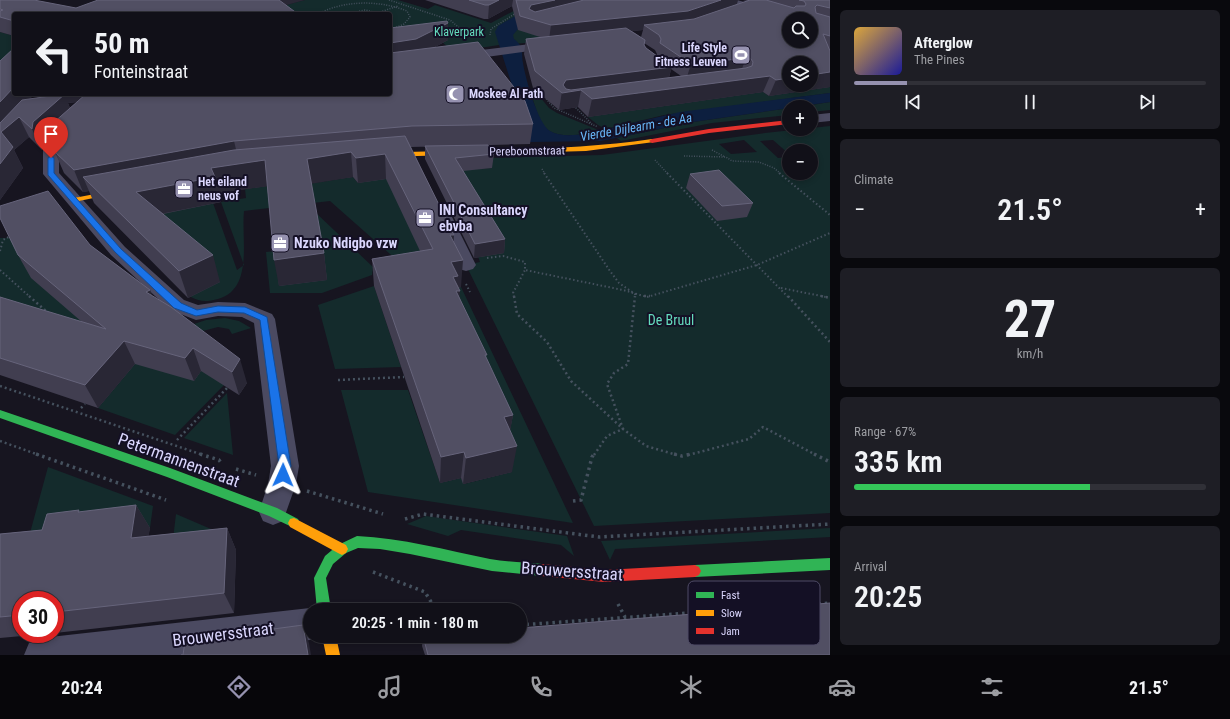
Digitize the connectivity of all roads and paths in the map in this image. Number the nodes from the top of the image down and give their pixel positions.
1 (390, 0) edge
2 (726, 0) edge
3 (404, 4) junction
4 (398, 6) junction
5 (751, 7) junction
6 (520, 11) edge
7 (322, 12) edge
8 (356, 12) edge
9 (379, 12) joint
10 (730, 15) edge
11 (782, 16) edge
12 (392, 29) edge
13 (490, 35) dead end
14 (475, 41) edge
15 (565, 44) edge
16 (443, 58) edge
17 (512, 89) edge
18 (101, 101) edge
19 (571, 104) dead end
20 (563, 107) edge
21 (555, 108) junction
22 (69, 109) edge
23 (830, 117) edge
24 (818, 118) edge
25 (782, 123) edge
26 (594, 125) junction
27 (599, 128) dead end
28 (651, 155) dead end
29 (378, 156) edge
30 (681, 156) dead end
31 (548, 166) dead end
32 (130, 189) edge
33 (74, 200) junction
34 (436, 202) edge
35 (830, 215) edge
36 (15, 233) edge
37 (830, 233) edge
38 (0, 251) edge
39 (482, 258) dead end
40 (758, 265) junction
41 (0, 270) edge
42 (525, 270) junction
43 (465, 272) joint
44 (780, 288) junction
45 (470, 292) dead end
46 (635, 294) junction
47 (830, 298) edge
48 (51, 315) edge
49 (830, 342) edge
50 (404, 377) edge
51 (338, 380) dead end
52 (232, 382) edge
53 (0, 386) edge
54 (85, 404) edge
55 (81, 408) dead end
56 (0, 414) edge
57 (623, 429) junction
58 (177, 440) dead end
59 (0, 442) edge
60 (830, 462) edge
61 (243, 471) dead end
62 (324, 496) dead end
63 (573, 501) dead end
64 (173, 503) dead end
65 (274, 512) junction
66 (390, 515) dead end
67 (398, 517) dead end
68 (830, 524) edge
69 (342, 548) junction
70 (830, 564) edge
71 (374, 573) dead end
72 (323, 603) edge
73 (432, 603) edge
74 (830, 603) edge
75 (820, 604) edge
76 (688, 613) edge
77 (303, 625) edge
78 (527, 625) edge
79 (330, 643) edge
80 (41, 655) edge
81 (333, 655) edge

1 - 3 path
2 - 5 street
3 - 4 path
3 - 14 path
4 - 7 path
4 - 9 path
4 - 12 path
5 - 10 street
5 - 11 street
6 - 13 path
8 - 9 path
15 - 16 street
17 - 21 path
18 - 22 street
18 - 33 street
19 - 26 path
20 - 21 path
21 - 26 path
23 - 24 street
25 - 29 street, Pereboomstraat
26 - 27 path
28 - 40 path
30 - 35 path
31 - 46 path
32 - 33 street
33 - 65 street
34 - 43 street
36 - 38 path
37 - 40 path
39 - 42 path
40 - 44 path
40 - 46 path
41 - 48 path
42 - 46 path
42 - 57 path
43 - 45 path
44 - 47 path
44 - 49 path
46 - 57 path
50 - 51 path
52 - 58 path
53 - 61 path
54 - 55 path
56 - 65 street, Petermannenstraat
57 - 60 path
57 - 63 path
59 - 64 path
62 - 66 path
65 - 69 street, Petermannenstraat
67 - 68 path
69 - 70 street, Brouwersstraat
69 - 72 street
71 - 73 path
74 - 75 path
76 - 78 path
77 - 80 street, Brouwersstraat
79 - 81 street

